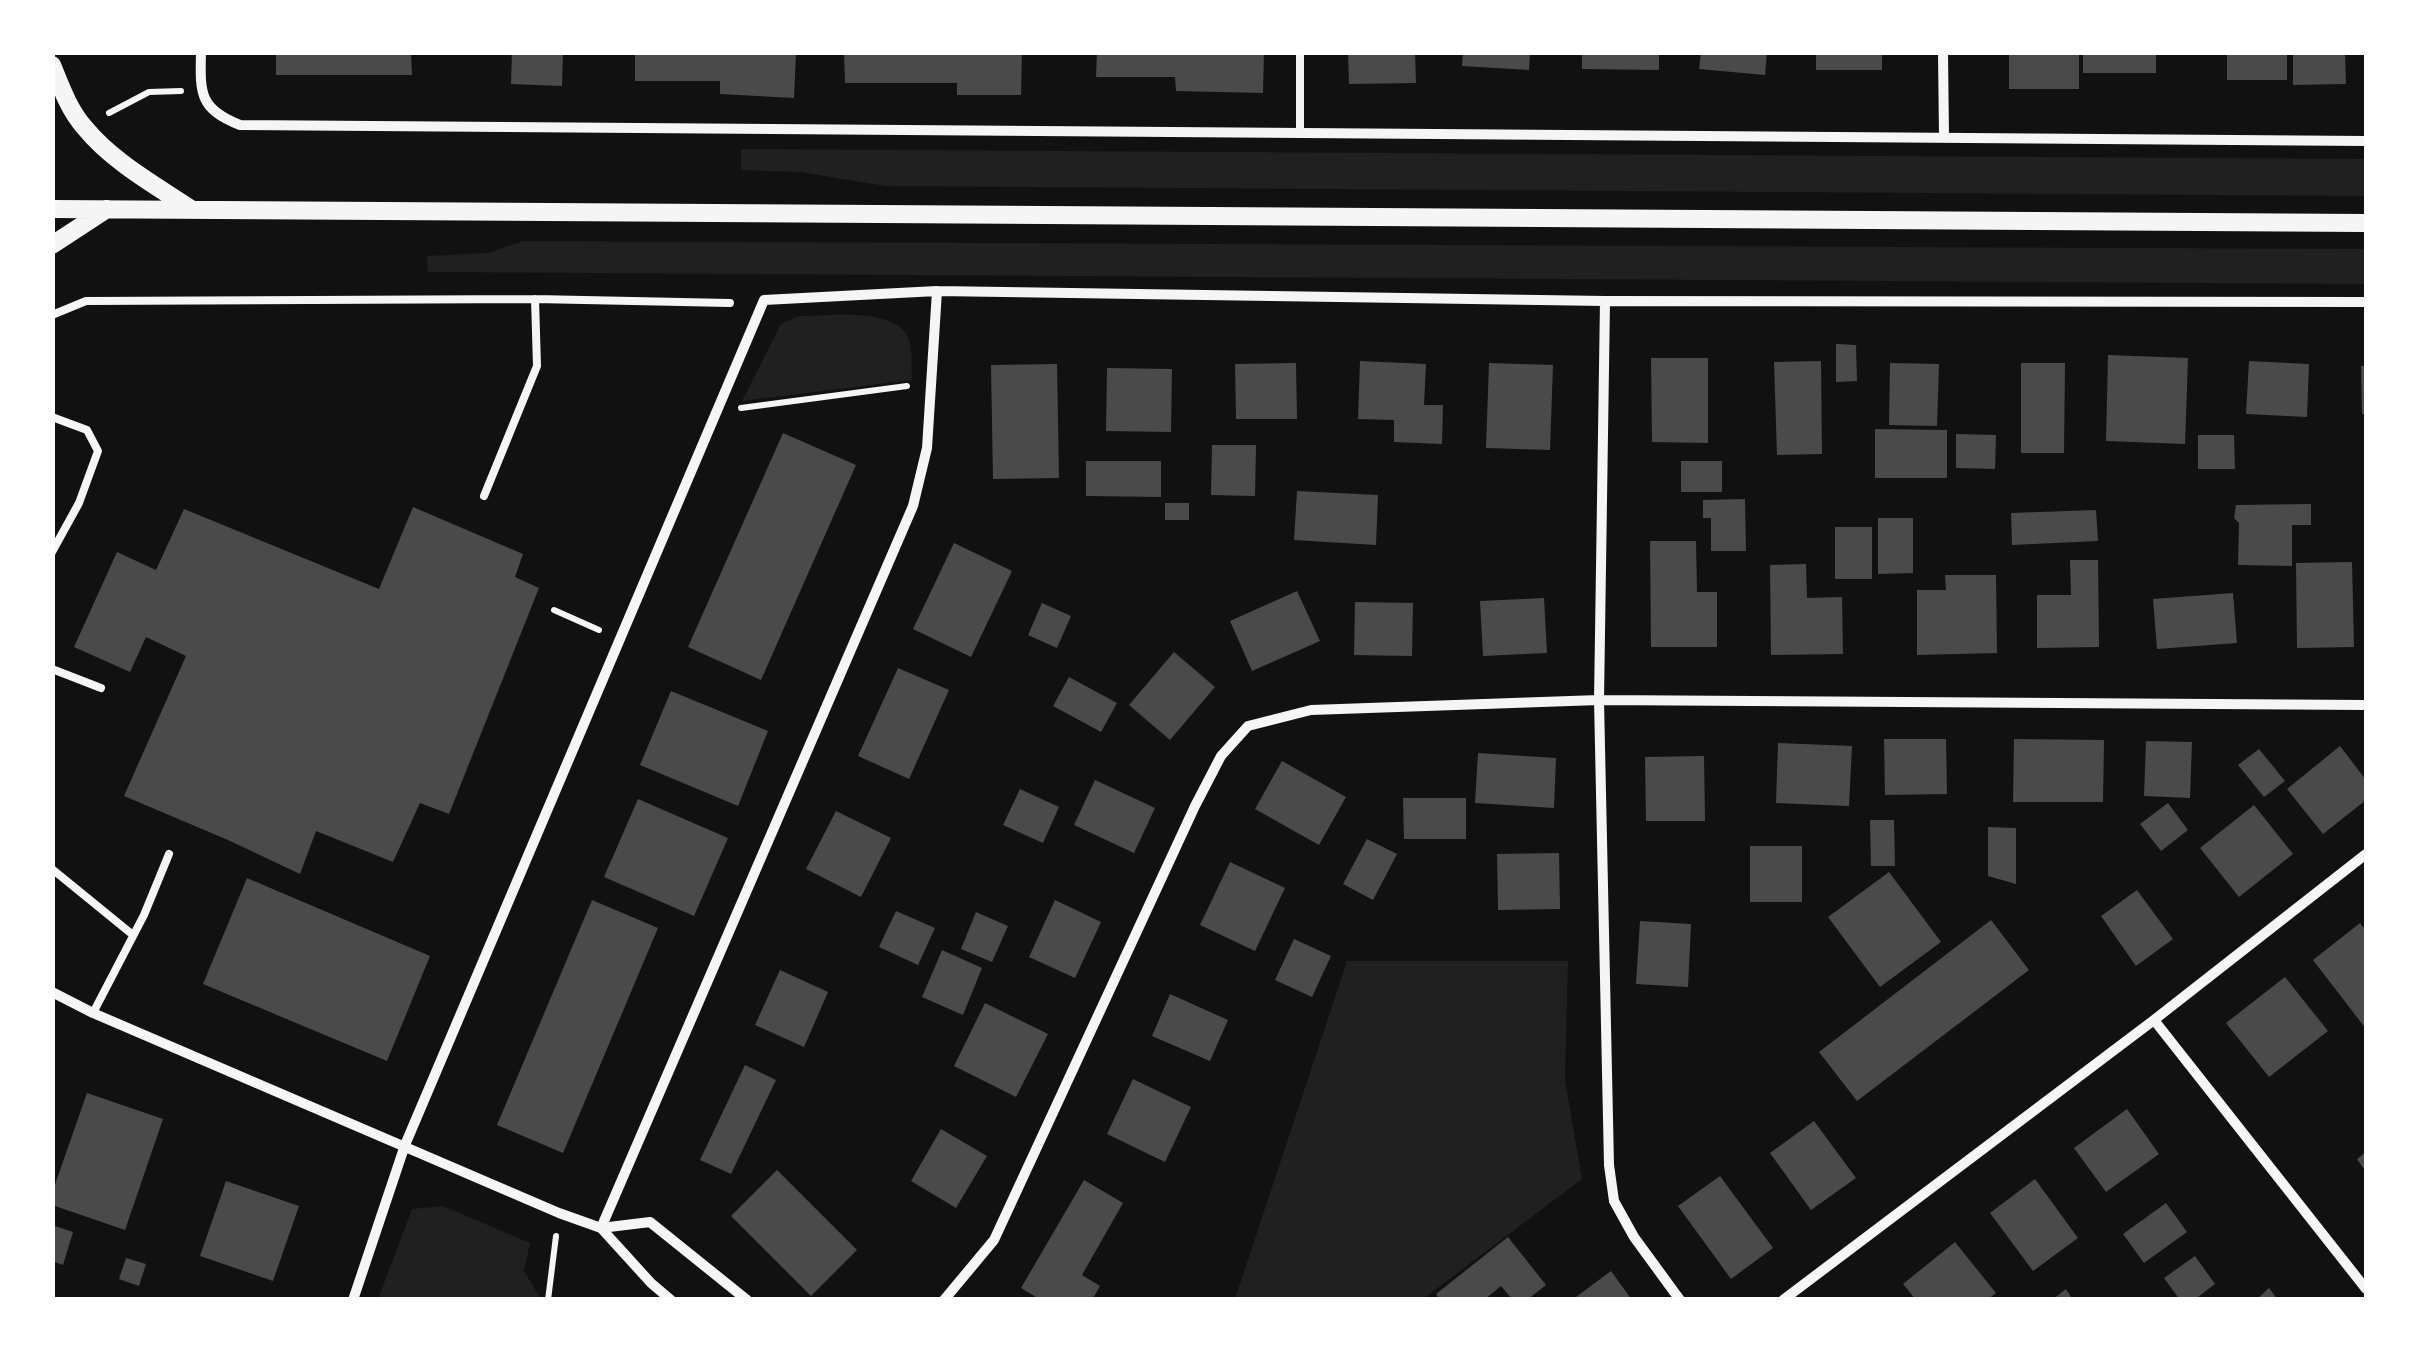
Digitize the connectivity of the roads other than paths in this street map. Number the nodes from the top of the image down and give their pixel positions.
1 (201, 52) edge
2 (1300, 52) edge
3 (1943, 52) edge
4 (52, 65) edge
5 (1300, 132) junction
6 (1944, 138) junction
7 (2366, 141) edge
8 (52, 208) edge
9 (108, 209) junction
10 (192, 210) junction
11 (2366, 223) edge
12 (52, 245) edge
13 (936, 291) junction
14 (535, 299) junction
15 (1605, 301) junction
16 (2366, 302) edge
17 (730, 303) dead end
18 (52, 315) edge
19 (52, 417) edge
20 (484, 496) dead end
21 (52, 552) edge
22 (52, 669) edge
23 (101, 688) dead end
24 (1599, 700) junction
25 (2366, 705) edge
26 (169, 854) dead end
27 (2366, 854) edge
28 (52, 869) edge
29 (133, 935) junction
30 (52, 992) edge
31 (93, 1013) junction
32 (2154, 1020) junction
33 (406, 1146) junction
34 (601, 1228) junction
35 (2366, 1288) edge
36 (353, 1300) edge
37 (671, 1300) edge
38 (748, 1300) edge
39 (944, 1300) edge
40 (1680, 1300) edge
41 (1783, 1300) edge

1 - 5 street
2 - 5 lane
3 - 6 street
4 - 10 street
5 - 6 street
6 - 7 street
8 - 9 street
9 - 10 street
9 - 12 street
10 - 11 street
13 - 15 street
13 - 33 street
13 - 34 street
14 - 17 lane
14 - 18 lane
14 - 20 lane
15 - 16 street
15 - 24 street
19 - 21 lane
22 - 23 lane
24 - 25 street
24 - 39 street
24 - 40 street
26 - 29 lane
27 - 32 street
28 - 29 lane
29 - 31 lane
30 - 31 street
31 - 33 street
32 - 35 street
32 - 41 street
33 - 34 street
33 - 36 street
34 - 37 street
34 - 38 street

